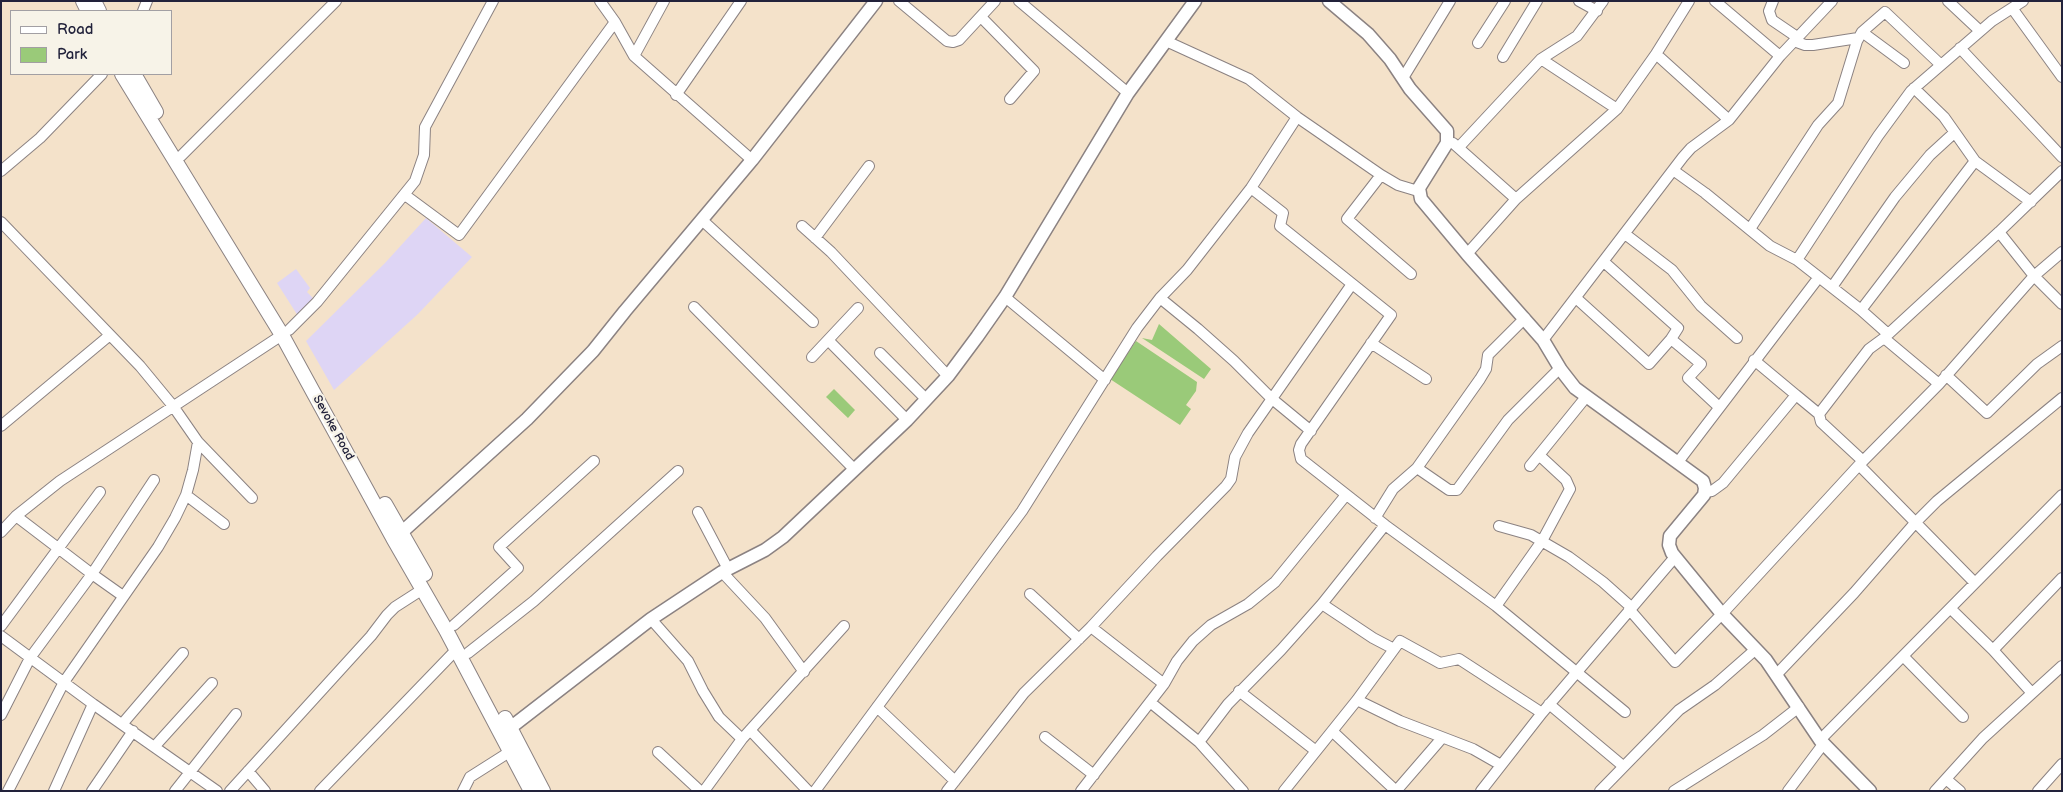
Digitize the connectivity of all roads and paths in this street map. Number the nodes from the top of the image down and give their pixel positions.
1 (336, 1) edge
2 (493, 1) edge
3 (600, 1) edge
4 (664, 1) edge
5 (740, 1) edge
6 (876, 1) edge
7 (899, 1) edge
8 (995, 1) edge
9 (1018, 1) edge
10 (1195, 1) edge
11 (1329, 1) edge
12 (1450, 1) edge
13 (1505, 1) edge
14 (1537, 1) edge
15 (1579, 1) edge
16 (1604, 1) edge
17 (1689, 1) edge
18 (1715, 1) edge
19 (1773, 1) edge
20 (1832, 1) edge
21 (1948, 1) edge
22 (2023, 1) edge
23 (2012, 8) junction
24 (1597, 11) junction
25 (981, 17) junction
26 (615, 22) junction
27 (1980, 32) junction
28 (1860, 35) junction
29 (1796, 39) junction
30 (1166, 41) junction
31 (1478, 43) dead end
32 (1960, 48) junction
33 (1656, 54) junction
34 (634, 56) junction
35 (1780, 56) junction
36 (1503, 57) dead end
37 (1541, 59) junction
38 (1904, 63) dead end
39 (1941, 65) junction
40 (101, 75) edge
41 (123, 75) edge
42 (135, 75) edge
43 (2062, 77) edge
44 (1403, 78) junction
45 (1914, 88) junction
46 (1128, 93) junction
47 (676, 95) junction
48 (1010, 99) dead end
49 (1617, 109) junction
50 (1297, 117) junction
51 (1729, 120) junction
52 (1954, 133) junction
53 (1448, 140) junction
54 (1459, 147) junction
55 (181, 156) junction
56 (2062, 157) edge
57 (752, 160) junction
58 (1975, 161) junction
59 (868, 166) dead end
60 (1673, 170) junction
61 (1, 171) edge
62 (2062, 171) edge
63 (1381, 175) junction
64 (1251, 188) junction
65 (1418, 191) junction
66 (405, 195) junction
67 (1516, 199) junction
68 (2031, 202) junction
69 (702, 220) junction
70 (1, 222) edge
71 (802, 226) dead end
72 (1750, 229) junction
73 (1998, 232) junction
74 (1625, 234) junction
75 (815, 238) junction
76 (2062, 252) edge
77 (1467, 254) junction
78 (1797, 260) junction
79 (1604, 262) junction
80 (1411, 274) dead end
81 (2034, 276) junction
82 (1819, 277) junction
83 (1352, 284) junction
84 (1832, 288) junction
85 (1005, 297) junction
86 (1160, 298) junction
87 (1576, 298) junction
88 (2062, 304) edge
89 (694, 306) dead end
90 (858, 308) dead end
91 (1861, 310) junction
92 (1525, 318) junction
93 (813, 322) dead end
94 (286, 333) junction
95 (110, 334) junction
96 (1886, 336) junction
97 (1737, 338) dead end
98 (1671, 339) junction
99 (828, 340) junction
100 (1543, 340) junction
101 (1371, 343) junction
102 (2062, 346) edge
103 (880, 353) dead end
104 (812, 357) dead end
105 (1754, 360) junction
106 (1560, 368) junction
107 (1946, 375) junction
108 (948, 376) junction
109 (1426, 379) dead end
110 (1105, 380) junction
111 (1939, 384) junction
112 (1796, 395) junction
113 (1586, 397) junction
114 (1271, 398) junction
115 (2062, 398) edge
116 (926, 399) junction
117 (173, 406) junction
118 (1719, 407) junction
119 (1819, 414) junction
120 (4, 419) edge
121 (907, 420) junction
122 (1311, 431) junction
123 (198, 442) junction
124 (1539, 455) junction
125 (594, 461) dead end
126 (1678, 462) junction
127 (1861, 463) junction
128 (1530, 466) dead end
129 (1417, 468) junction
130 (854, 469) junction
131 (678, 471) dead end
132 (154, 480) dead end
133 (100, 492) dead end
134 (1705, 492) junction
135 (1346, 494) junction
136 (2062, 494) edge
137 (186, 495) junction
138 (252, 498) dead end
139 (698, 512) dead end
140 (16, 516) junction
141 (1375, 518) junction
142 (1914, 523) junction
143 (224, 524) dead end
144 (1385, 525) junction
145 (1499, 526) dead end
146 (1, 532) edge
147 (398, 535) junction
148 (1542, 540) junction
149 (58, 548) junction
150 (1674, 557) junction
151 (725, 570) junction
152 (92, 574) junction
153 (2062, 578) edge
154 (1975, 583) junction
155 (423, 589) junction
156 (1030, 594) dead end
157 (123, 596) junction
158 (1322, 604) junction
159 (1496, 606) junction
160 (1630, 608) junction
161 (1951, 609) junction
162 (1722, 614) junction
163 (651, 619) junction
164 (454, 625) junction
165 (1, 626) edge
166 (844, 626) dead end
167 (1091, 626) junction
168 (1, 636) edge
169 (1079, 639) junction
170 (1756, 648) junction
171 (1394, 649) junction
172 (1993, 650) junction
173 (463, 651) junction
174 (183, 653) dead end
175 (1903, 656) junction
176 (30, 658) junction
177 (2061, 669) edge
178 (1576, 671) junction
179 (804, 672) junction
180 (1777, 674) junction
181 (64, 682) junction
182 (212, 683) dead end
183 (1164, 684) junction
184 (1239, 691) junction
185 (2032, 692) junction
186 (1358, 700) junction
187 (1150, 702) junction
188 (93, 704) junction
189 (1549, 704) junction
190 (877, 707) junction
191 (1799, 707) junction
192 (1624, 712) dead end
193 (1542, 713) junction
194 (236, 714) dead end
195 (1, 715) edge
196 (1963, 717) dead end
197 (123, 724) junction
198 (750, 730) junction
199 (133, 731) junction
200 (506, 731) junction
201 (1332, 731) junction
202 (1044, 737) dead end
203 (1442, 738) junction
204 (742, 739) junction
205 (1199, 742) junction
206 (1822, 742) junction
207 (155, 746) junction
208 (511, 751) junction
209 (1316, 751) junction
210 (658, 752) dead end
211 (2062, 764) edge
212 (1501, 765) junction
213 (1623, 766) junction
214 (190, 771) junction
215 (248, 771) junction
216 (1094, 775) junction
217 (1946, 779) junction
218 (956, 782) junction
219 (1396, 790) edge
220 (8, 791) edge
221 (54, 791) edge
222 (92, 791) edge
223 (175, 791) edge
224 (217, 791) edge
225 (230, 791) edge
226 (265, 791) edge
227 (320, 791) edge
228 (463, 791) edge
229 (531, 791) edge
230 (543, 791) edge
231 (702, 791) edge
232 (808, 791) edge
233 (815, 791) edge
234 (947, 791) edge
235 (1080, 791) edge
236 (1243, 791) edge
237 (1284, 791) edge
238 (1481, 791) edge
239 (1600, 791) edge
240 (1674, 791) edge
241 (1788, 791) edge
242 (1870, 791) edge
243 (1935, 791) edge
244 (1960, 791) edge
245 (2038, 791) edge

1 - 55 street
2 - 66 street
3 - 26 street
4 - 34 street
5 - 47 street
6 - 57 street
7 - 25 street
8 - 25 street
9 - 46 street
10 - 30 street
11 - 44 street
12 - 44 street
13 - 31 street
14 - 36 street
15 - 24 street
16 - 24 street
17 - 33 street
18 - 35 street
19 - 29 street
20 - 29 street
21 - 27 street
22 - 23 street
23 - 27 street
23 - 43 street
24 - 37 street
25 - 48 street
26 - 34 street
26 - 66 street
27 - 32 street
28 - 29 street
28 - 38 street
28 - 39 street
28 - 72 street
29 - 35 street
30 - 46 street
30 - 50 street
32 - 39 street
32 - 56 street
33 - 49 street
33 - 51 street
34 - 47 street
35 - 51 street
37 - 49 street
37 - 54 street
39 - 45 street
40 - 61 street
41 - 94 main road, Sevoke Road
42 - 55 main road, Sevoke Road
44 - 53 street
45 - 52 street
45 - 78 street
46 - 85 street
47 - 57 street
49 - 67 street
50 - 63 street
50 - 64 street
51 - 60 street
52 - 58 street
52 - 84 street
53 - 54 street
53 - 65 street
54 - 67 street
55 - 94 main road, Sevoke Road
57 - 69 street
58 - 68 street
58 - 91 street
59 - 75 street
60 - 72 street
60 - 74 street
62 - 68 street
63 - 65 street
63 - 80 street
64 - 83 street
64 - 86 street
65 - 77 street
66 - 94 street
67 - 77 street
68 - 73 street
69 - 93 street
69 - 147 street
70 - 95 street
71 - 75 street
72 - 78 street
73 - 81 street
73 - 96 street
74 - 79 street
74 - 97 street
75 - 108 street
76 - 81 street
77 - 92 street
78 - 82 street
79 - 87 street
79 - 98 street
81 - 88 street
81 - 107 street
82 - 84 street
82 - 105 street
83 - 101 street
83 - 114 street
84 - 91 street
85 - 108 street
85 - 110 street
86 - 110 street
86 - 114 street
87 - 98 street
87 - 100 street
89 - 130 street
90 - 99 street
91 - 96 street
92 - 100 street
92 - 129 street
94 - 117 street
94 - 147 main road, Sevoke Road
95 - 117 street
95 - 120 street
96 - 111 street
96 - 119 street
98 - 118 street
99 - 104 street
99 - 121 street
100 - 106 street
101 - 109 street
101 - 122 street
102 - 107 street
103 - 116 street
105 - 112 street
105 - 118 street
106 - 113 street
106 - 129 street
107 - 111 street
108 - 116 street
110 - 190 street
111 - 127 street
112 - 119 street
112 - 134 street
113 - 124 street
113 - 126 street
114 - 122 street
114 - 167 street
115 - 142 street
116 - 121 street
117 - 123 street
117 - 140 street
118 - 126 street
119 - 127 street
121 - 130 street
122 - 135 street
123 - 137 street
123 - 138 street
124 - 128 street
124 - 148 street
125 - 164 street
126 - 134 street
127 - 142 street
127 - 162 street
129 - 141 street
130 - 151 street
131 - 173 street
132 - 152 street
133 - 149 street
134 - 150 street
135 - 141 street
135 - 183 street
136 - 154 street
137 - 143 street
137 - 157 street
139 - 151 street
140 - 146 street
140 - 149 street
141 - 144 street
142 - 154 street
142 - 180 street
144 - 158 street
144 - 159 street
145 - 148 street
147 - 155 main road, Sevoke Road
147 - 164 main road, Sevoke Road
148 - 159 street
148 - 160 street
149 - 152 street
149 - 165 street
150 - 160 street
150 - 162 street
151 - 163 street
151 - 179 street
152 - 157 street
152 - 176 street
153 - 172 street
154 - 161 street
155 - 173 main road, Sevoke Road
155 - 215 street
156 - 169 street
157 - 181 street
158 - 171 street
158 - 184 street
159 - 178 street
160 - 162 street
160 - 178 street
161 - 172 street
161 - 175 street
162 - 170 street
163 - 200 street
163 - 204 street
164 - 173 main road, Sevoke Road
166 - 179 street
167 - 169 street
167 - 183 street
168 - 176 street
169 - 218 street
170 - 180 street
170 - 213 street
171 - 186 street
171 - 193 street
172 - 185 street
173 - 200 main road, Sevoke Road
173 - 227 street
174 - 197 street
175 - 196 street
175 - 206 street
176 - 181 street
176 - 195 street
177 - 185 street
178 - 189 street
178 - 192 street
179 - 198 street
180 - 191 street
181 - 188 street
181 - 220 street
182 - 207 street
183 - 187 street
184 - 205 street
184 - 209 street
185 - 217 street
186 - 201 street
186 - 203 street
187 - 205 street
187 - 216 street
188 - 197 street
188 - 221 street
189 - 193 street
189 - 213 street
190 - 218 street
190 - 233 street
191 - 206 street
191 - 240 street
193 - 212 street
194 - 214 street
197 - 199 street
198 - 204 street
198 - 232 street
199 - 207 street
199 - 222 street
200 - 208 main road, Sevoke Road
200 - 230 main road, Sevoke Road
201 - 209 street
201 - 219 street
202 - 216 street
203 - 212 street
203 - 219 street
204 - 231 street
205 - 236 street
206 - 241 street
206 - 242 street
207 - 214 street
208 - 228 street
208 - 229 main road, Sevoke Road
209 - 237 street
210 - 231 street
211 - 245 street
212 - 238 street
213 - 239 street
214 - 223 street
214 - 224 street
215 - 225 street
215 - 226 street
216 - 235 street
217 - 243 street
217 - 244 street
218 - 234 street

